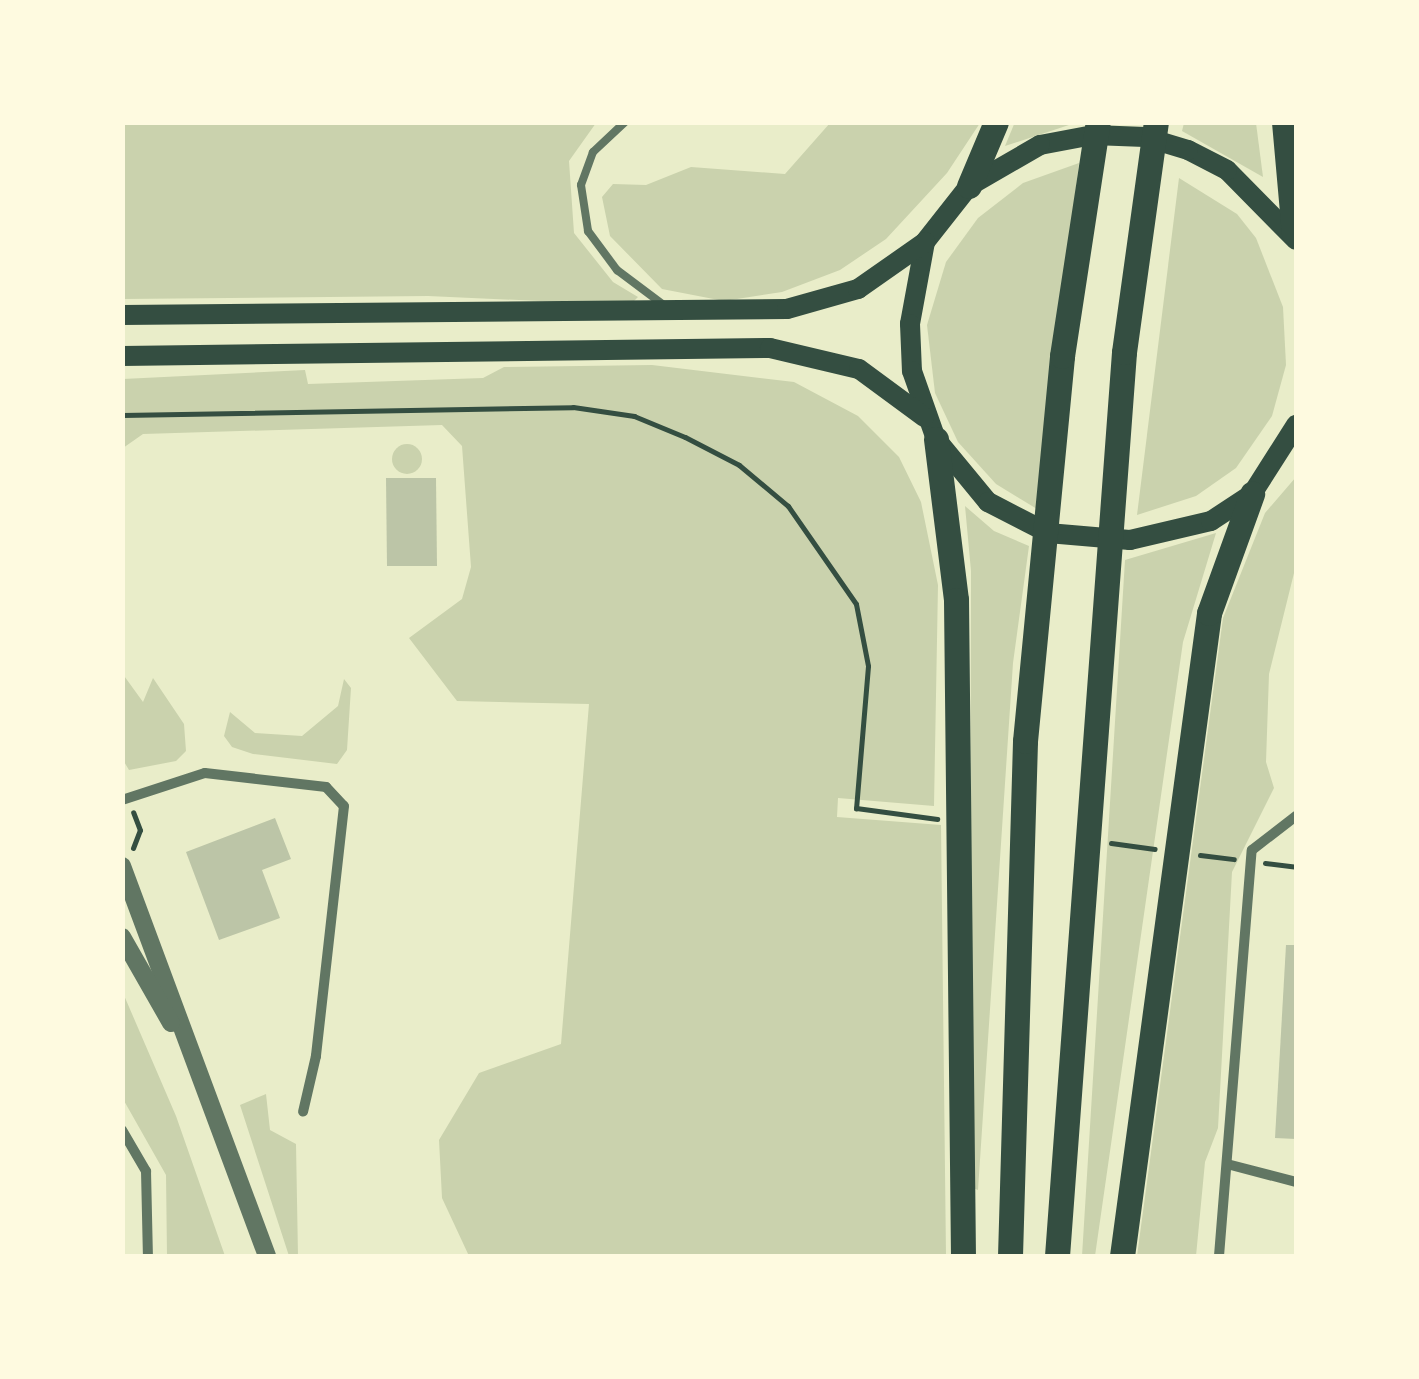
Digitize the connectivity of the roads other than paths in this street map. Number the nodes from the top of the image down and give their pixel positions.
1 (625, 122) edge
2 (996, 122) edge
3 (1098, 122) edge
4 (1156, 122) edge
5 (1284, 122) edge
6 (969, 186) junction
7 (1295, 237) edge
8 (924, 242) junction
9 (668, 309) junction
10 (122, 315) edge
11 (122, 356) edge
12 (1296, 425) edge
13 (930, 428) junction
14 (1296, 444) edge
15 (1278, 460) junction
16 (1252, 494) junction
17 (126, 799) edge
18 (1296, 816) edge
19 (122, 862) edge
20 (122, 938) edge
21 (189, 1054) junction
22 (302, 1112) dead end
23 (122, 1130) edge
24 (1227, 1164) junction
25 (1296, 1182) edge
26 (148, 1256) edge
27 (266, 1256) edge
28 (963, 1256) edge
29 (1010, 1256) edge
30 (1057, 1256) edge
31 (1122, 1256) edge
32 (1220, 1256) edge

1 - 9 lane
2 - 6 highway
3 - 29 highway
4 - 30 highway
5 - 7 highway
6 - 7 main road
6 - 8 main road
8 - 9 main road
8 - 13 main road
9 - 10 main road
11 - 13 main road
12 - 15 main road
13 - 16 main road
13 - 28 highway
14 - 15 main road
15 - 16 main road
16 - 31 highway
17 - 22 street
18 - 24 street
19 - 21 street
20 - 21 street
21 - 27 street
23 - 26 street
24 - 25 street
24 - 32 street

